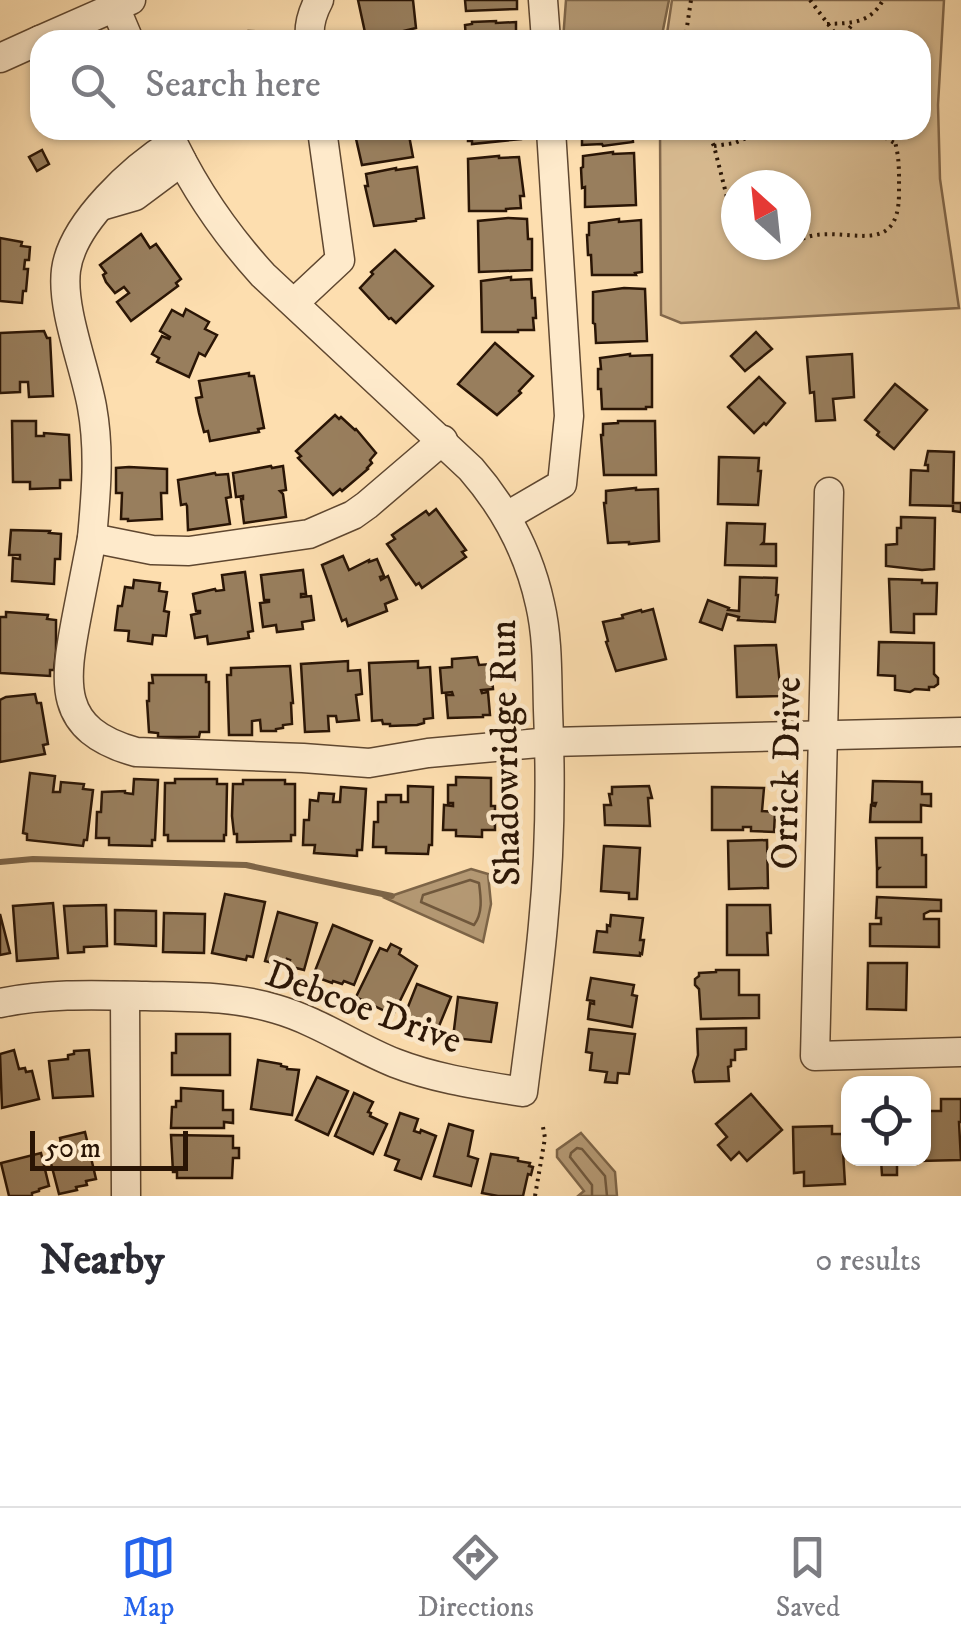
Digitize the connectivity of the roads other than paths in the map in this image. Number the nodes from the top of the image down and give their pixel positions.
1 (319, 0) edge
2 (543, 0) edge
3 (123, 4) edge
4 (63, 30) edge
5 (127, 30) edge
6 (308, 30) edge
7 (545, 30) edge
8 (30, 44) edge
9 (0, 58) edge
10 (323, 140) edge
11 (552, 140) edge
12 (174, 145) edge
13 (294, 304) junction
14 (443, 440) junction
15 (829, 492) dead end
16 (507, 516) junction
17 (92, 538) junction
18 (961, 732) edge
19 (822, 736) junction
20 (550, 742) junction
21 (125, 996) junction
22 (0, 1004) edge
23 (961, 1052) edge
24 (523, 1092) joint
25 (126, 1196) edge

1 - 6 street
2 - 7 street
3 - 4 street
3 - 5 street
8 - 9 street
10 - 13 street
11 - 16 street
12 - 13 street, Shadowridge Run
12 - 17 street
13 - 14 street, Shadowridge Run
14 - 16 street, Shadowridge Run
14 - 17 street
15 - 19 street, Orrick Drive
16 - 20 street, Shadowridge Run
17 - 20 street
18 - 19 street
19 - 20 street
19 - 23 street, Orrick Drive
20 - 24 street, Shadowridge Run
21 - 22 street, Debcoe Drive
21 - 24 street, Debcoe Drive
21 - 25 street

